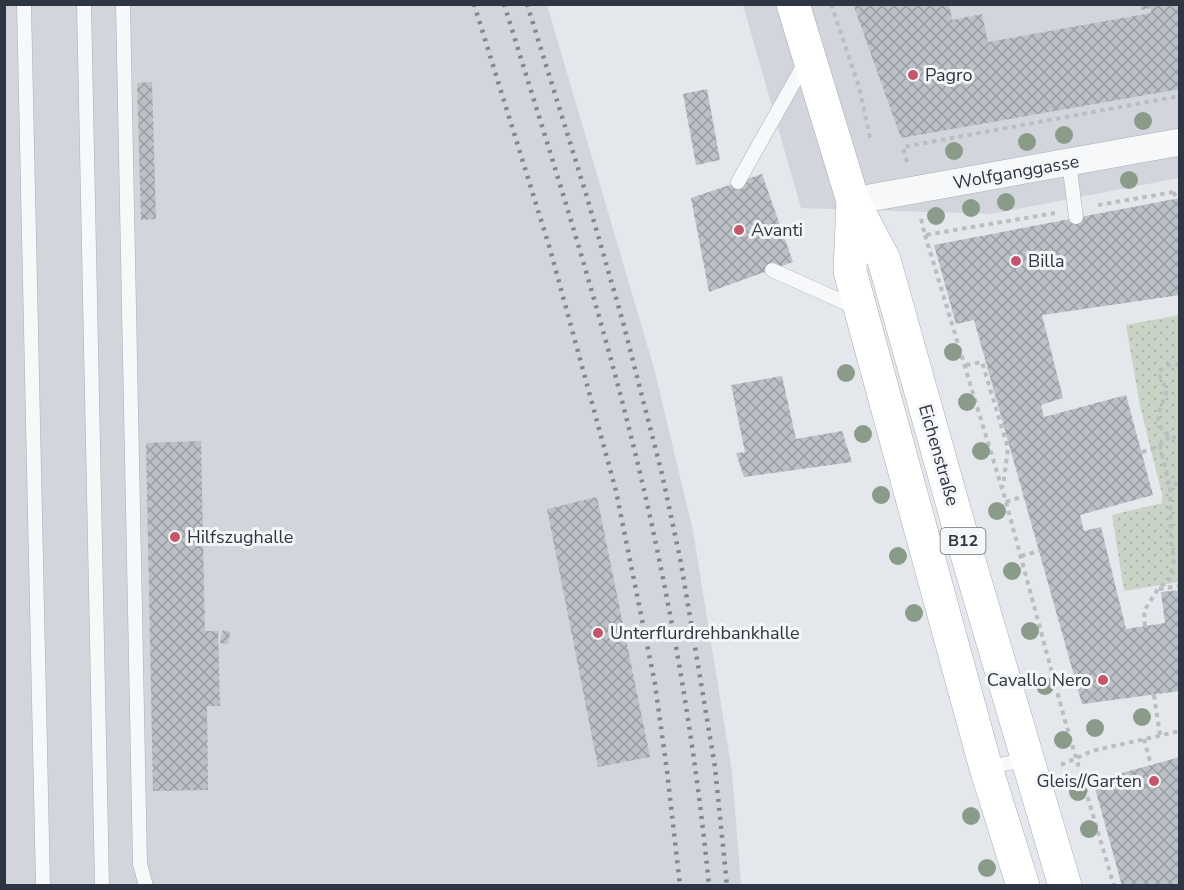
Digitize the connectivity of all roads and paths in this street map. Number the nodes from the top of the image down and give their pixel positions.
1 (24, 4) edge
2 (84, 4) edge
3 (123, 4) edge
4 (793, 4) edge
5 (810, 54) junction
6 (1179, 142) edge
7 (1069, 162) junction
8 (738, 182) dead end
9 (1174, 192) dead end
10 (1176, 199) dead end
11 (853, 201) junction
12 (1076, 217) dead end
13 (925, 235) dead end
14 (772, 270) dead end
15 (861, 309) junction
16 (966, 365) junction
17 (1179, 365) edge
18 (1179, 434) edge
19 (1170, 437) junction
20 (1160, 446) junction
21 (1142, 452) dead end
22 (1179, 480) edge
23 (1170, 489) junction
24 (1003, 491) junction
25 (1024, 496) dead end
26 (1006, 502) junction
27 (1039, 551) dead end
28 (1021, 556) junction
29 (1179, 586) edge
30 (1158, 589) junction
31 (1145, 626) dead end
32 (1154, 695) dead end
33 (1179, 731) edge
34 (1160, 735) junction
35 (1144, 739) junction
36 (1077, 758) junction
37 (1027, 759) junction
38 (1151, 765) dead end
39 (986, 768) junction
40 (43, 885) edge
41 (102, 885) edge
42 (146, 885) edge
43 (1023, 885) edge
44 (1065, 885) edge
45 (1114, 885) edge

1 - 40 lane
2 - 41 lane
3 - 42 lane
4 - 5 main road, Eichenstraße / B12
5 - 8 lane
5 - 11 main road, Eichenstraße / B12
6 - 7 street, Wolfganggasse
7 - 11 street, Wolfganggasse
7 - 12 lane
9 - 10 path
11 - 15 main road, Eichenstraße / B12
11 - 37 main road, Eichenstraße / B12
13 - 16 path
14 - 15 lane
15 - 39 main road, Eichenstraße / B12
16 - 24 path
16 - 24 path
17 - 19 path
18 - 19 path
19 - 20 path
20 - 21 path
20 - 23 path
22 - 23 path
23 - 30 path
24 - 26 path
25 - 26 path
26 - 28 path
27 - 28 path
28 - 36 path
29 - 30 path
30 - 31 path
32 - 34 path
33 - 34 path
34 - 35 path
35 - 36 path
35 - 38 path
36 - 45 path
37 - 39 lane
37 - 44 main road, Eichenstraße / B12
39 - 43 main road, Eichenstraße / B12

